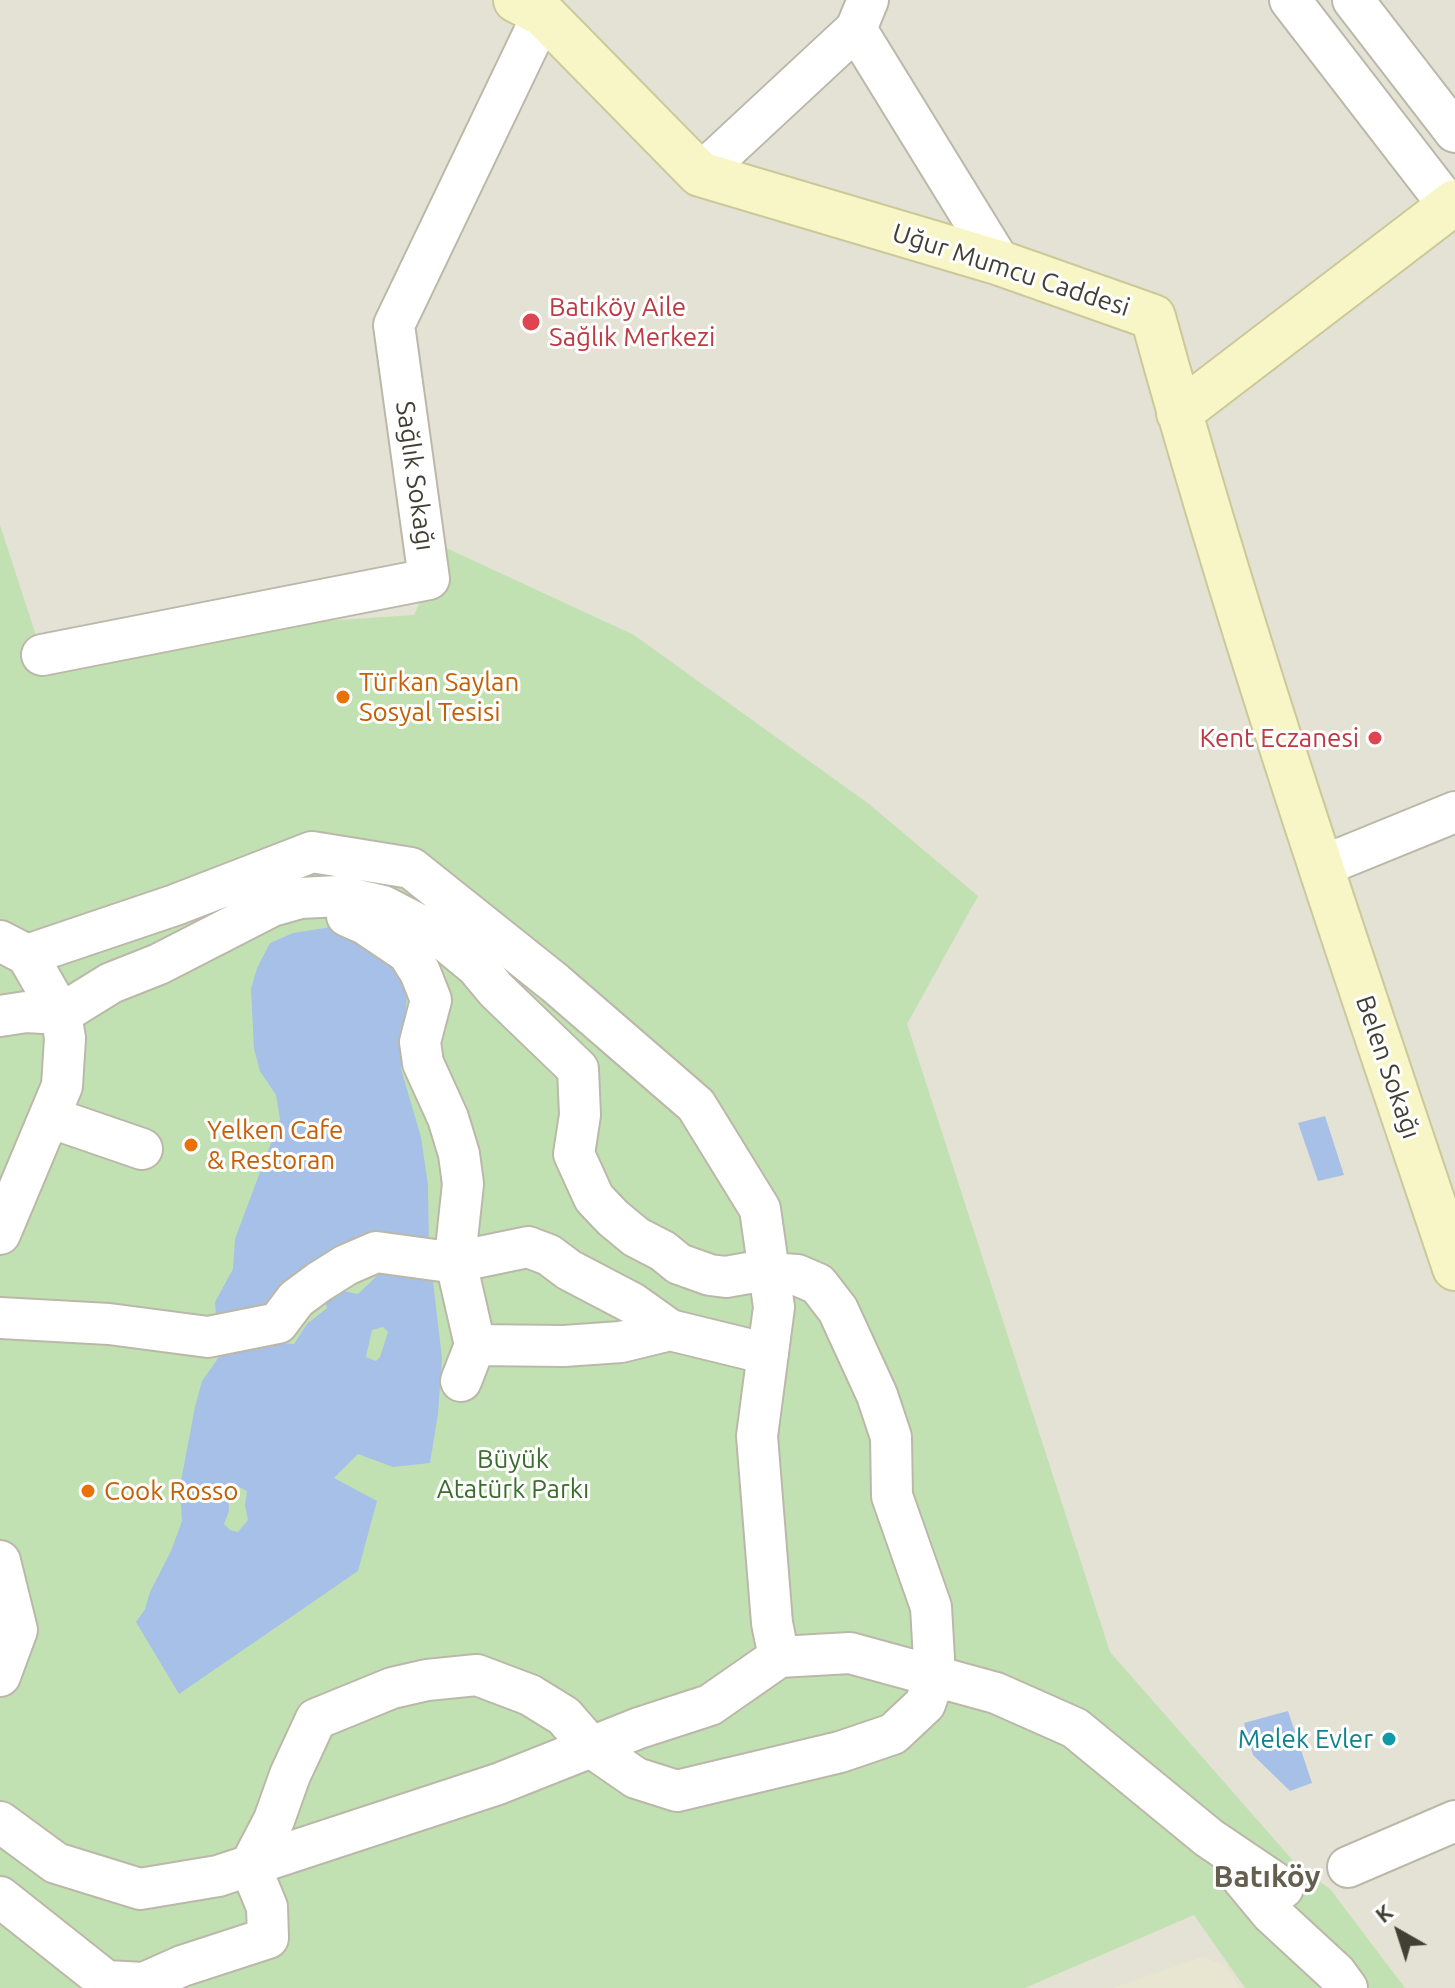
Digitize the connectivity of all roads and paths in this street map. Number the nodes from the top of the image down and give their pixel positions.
1 (1353, 0) edge
2 (1299, 3) edge
3 (532, 5) edge
4 (862, 15) edge
5 (1455, 132) edge
6 (700, 174) junction
7 (1452, 204) edge
8 (1000, 263) junction
9 (1179, 413) junction
10 (42, 655) dead end
11 (1455, 812) edge
12 (1320, 867) junction
13 (225, 929) junction
14 (14, 948) edge
15 (61, 1014) junction
16 (0, 1016) edge
17 (49, 1117) junction
18 (142, 1149) dead end
19 (0, 1234) edge
20 (442, 1258) junction
21 (1455, 1268) edge
22 (769, 1274) junction
23 (0, 1318) edge
24 (670, 1330) junction
25 (768, 1354) junction
26 (0, 1561) edge
27 (779, 1657) junction
28 (0, 1676) edge
29 (935, 1676) junction
30 (591, 1747) junction
31 (1455, 1821) edge
32 (0, 1822) edge
33 (1209, 1838) junction
34 (250, 1866) junction
35 (1348, 1867) dead end
36 (1283, 1888) dead end
37 (0, 1897) edge
38 (1347, 1988) edge

1 - 5 street
2 - 7 street
3 - 6 main road, Uğur Mumcu Caddesi
3 - 10 street, Sağlık Sokağı
4 - 6 street
4 - 8 street
6 - 8 main road, Uğur Mumcu Caddesi
7 - 9 main road
8 - 9 main road, Uğur Mumcu Caddesi
9 - 12 main road, Uğur Mumcu Caddesi
11 - 12 street
12 - 21 main road, Belen Sokağı
13 - 15 street
13 - 20 street
13 - 22 street
14 - 15 street
14 - 22 street
15 - 16 street
15 - 17 street
17 - 18 street
17 - 19 street
20 - 23 street
20 - 24 street
20 - 24 street
22 - 25 street
22 - 29 street
24 - 25 street
25 - 27 street
26 - 28 street
27 - 29 street
27 - 30 street
29 - 30 street
29 - 33 street
30 - 34 street
30 - 34 street
31 - 35 street
32 - 34 street
33 - 36 street
33 - 38 street
34 - 37 street

